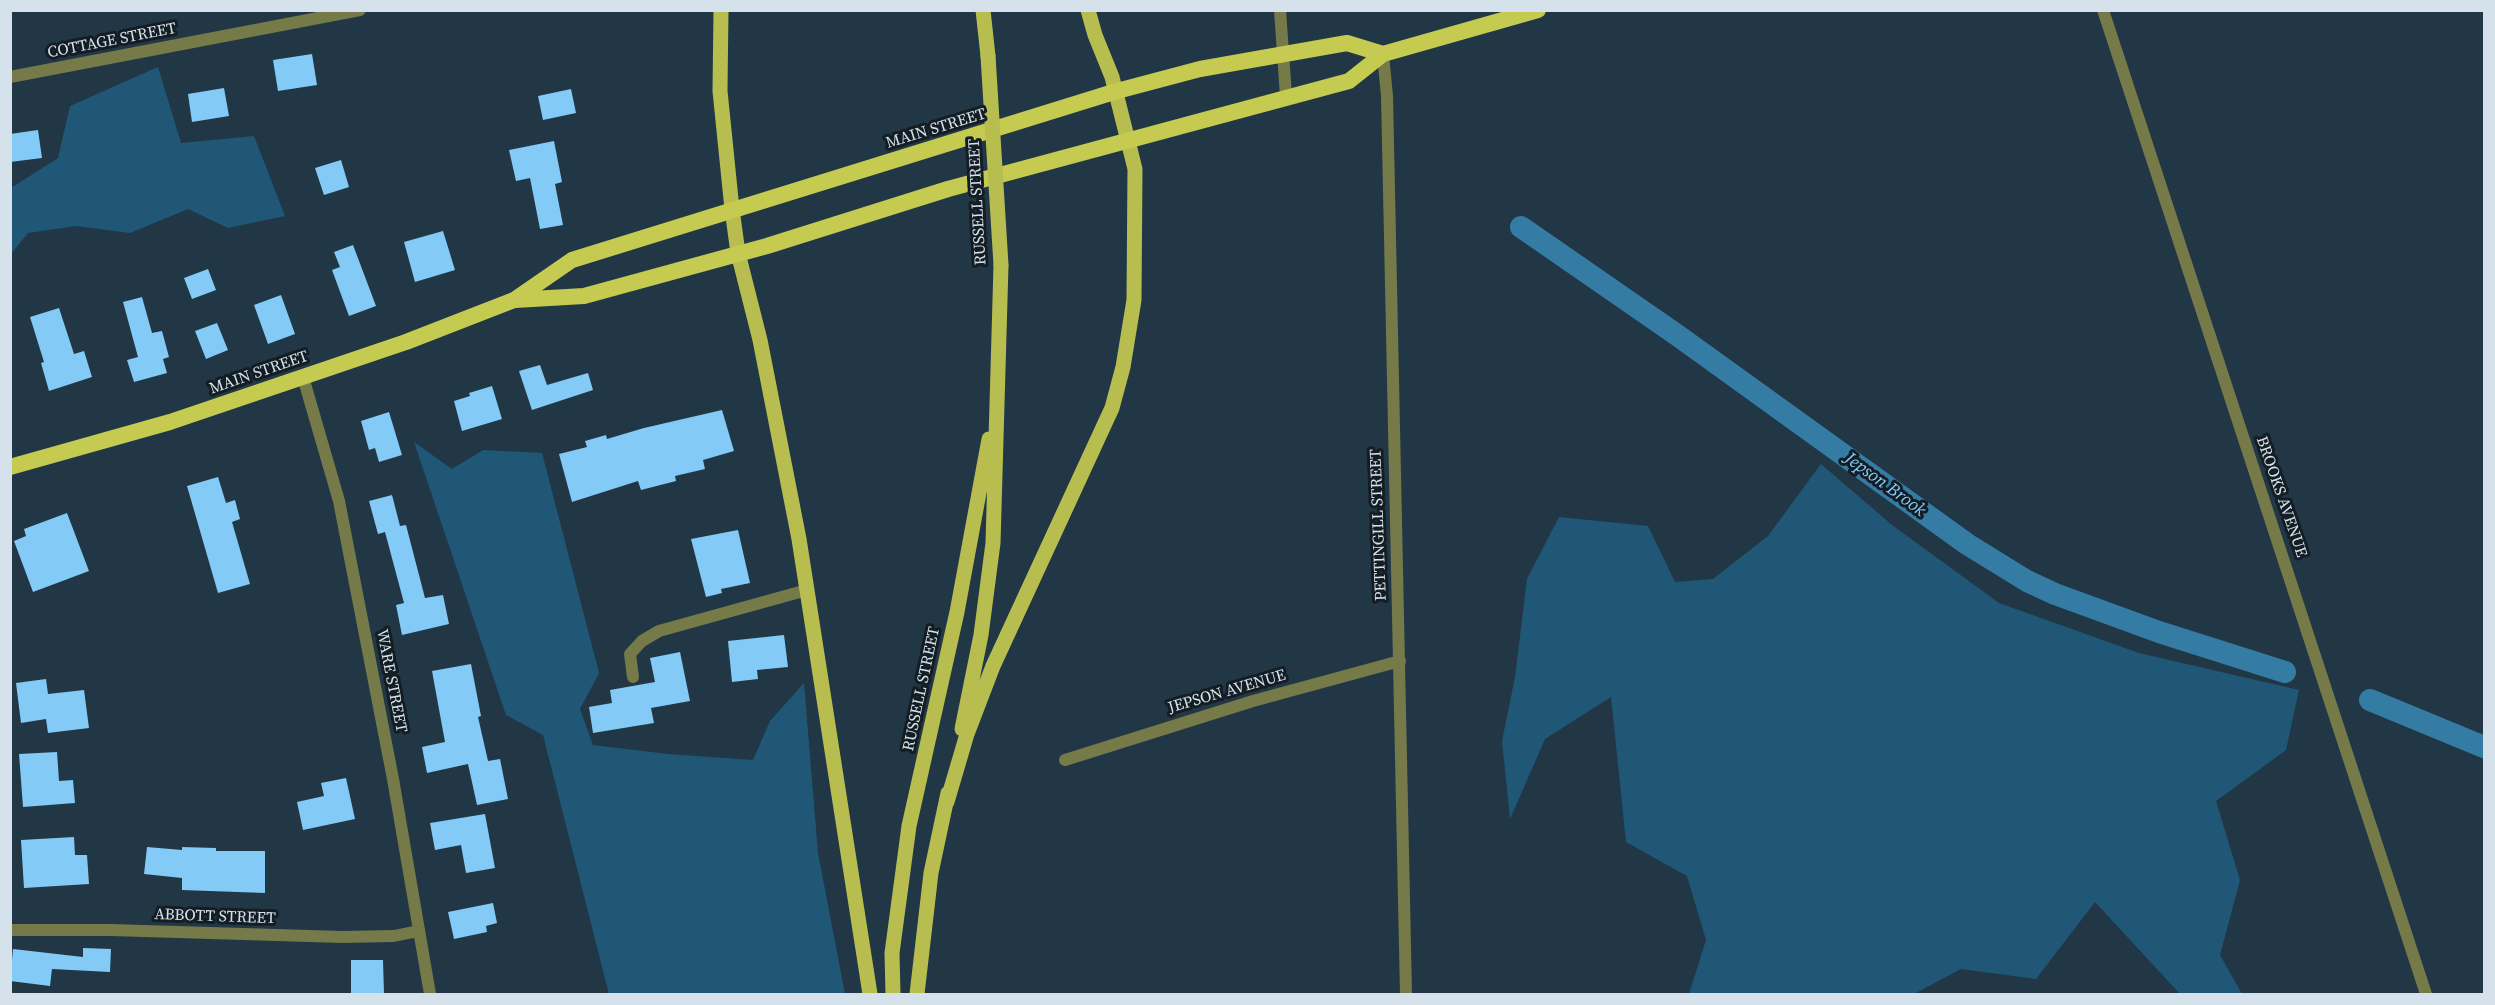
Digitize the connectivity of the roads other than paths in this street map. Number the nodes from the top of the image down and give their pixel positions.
1 (360, 10) edge
2 (721, 10) edge
3 (983, 10) edge
4 (1088, 10) edge
5 (1280, 10) edge
6 (1538, 10) edge
7 (2103, 10) edge
8 (1284, 53) junction
9 (1383, 54) junction
10 (10, 77) edge
11 (1117, 91) junction
12 (1286, 96) junction
13 (1128, 139) junction
14 (732, 209) junction
15 (738, 254) junction
16 (514, 300) junction
17 (303, 377) junction
18 (998, 392) junction
19 (10, 467) edge
20 (807, 590) junction
21 (1400, 661) junction
22 (633, 677) dead end
23 (1065, 760) dead end
24 (946, 802) junction
25 (10, 930) edge
26 (418, 931) junction
27 (430, 994) edge
28 (870, 994) edge
29 (893, 994) edge
30 (917, 994) edge
31 (1406, 994) edge
32 (2426, 994) edge

1 - 10 street, COTTAGE STREET
2 - 14 main road
3 - 18 main road, RUSSELL STREET, bridge
4 - 11 main road
5 - 8 street
6 - 9 highway, MAIN STREET
7 - 32 street, BROOKS AVENUE
8 - 9 highway, MAIN STREET
8 - 11 highway, MAIN STREET
8 - 12 street
9 - 12 highway, MAIN STREET
9 - 21 street, PETTINGILL STREET
11 - 13 main road
11 - 14 highway, MAIN STREET
12 - 13 highway, MAIN STREET
13 - 15 highway, MAIN STREET
13 - 24 main road
14 - 15 main road
14 - 16 highway, MAIN STREET
15 - 16 highway, MAIN STREET
15 - 20 main road
16 - 17 highway, MAIN STREET
17 - 19 highway, MAIN STREET
17 - 26 street, WARE STREET
18 - 24 main road, RUSSELL STREET
18 - 29 main road, RUSSELL STREET
20 - 22 street
20 - 28 main road
21 - 23 street, JEPSON AVENUE
21 - 31 street, PETTINGILL STREET
24 - 30 main road, RUSSELL STREET
25 - 26 street, ABBOTT STREET
26 - 27 street, WARE STREET

